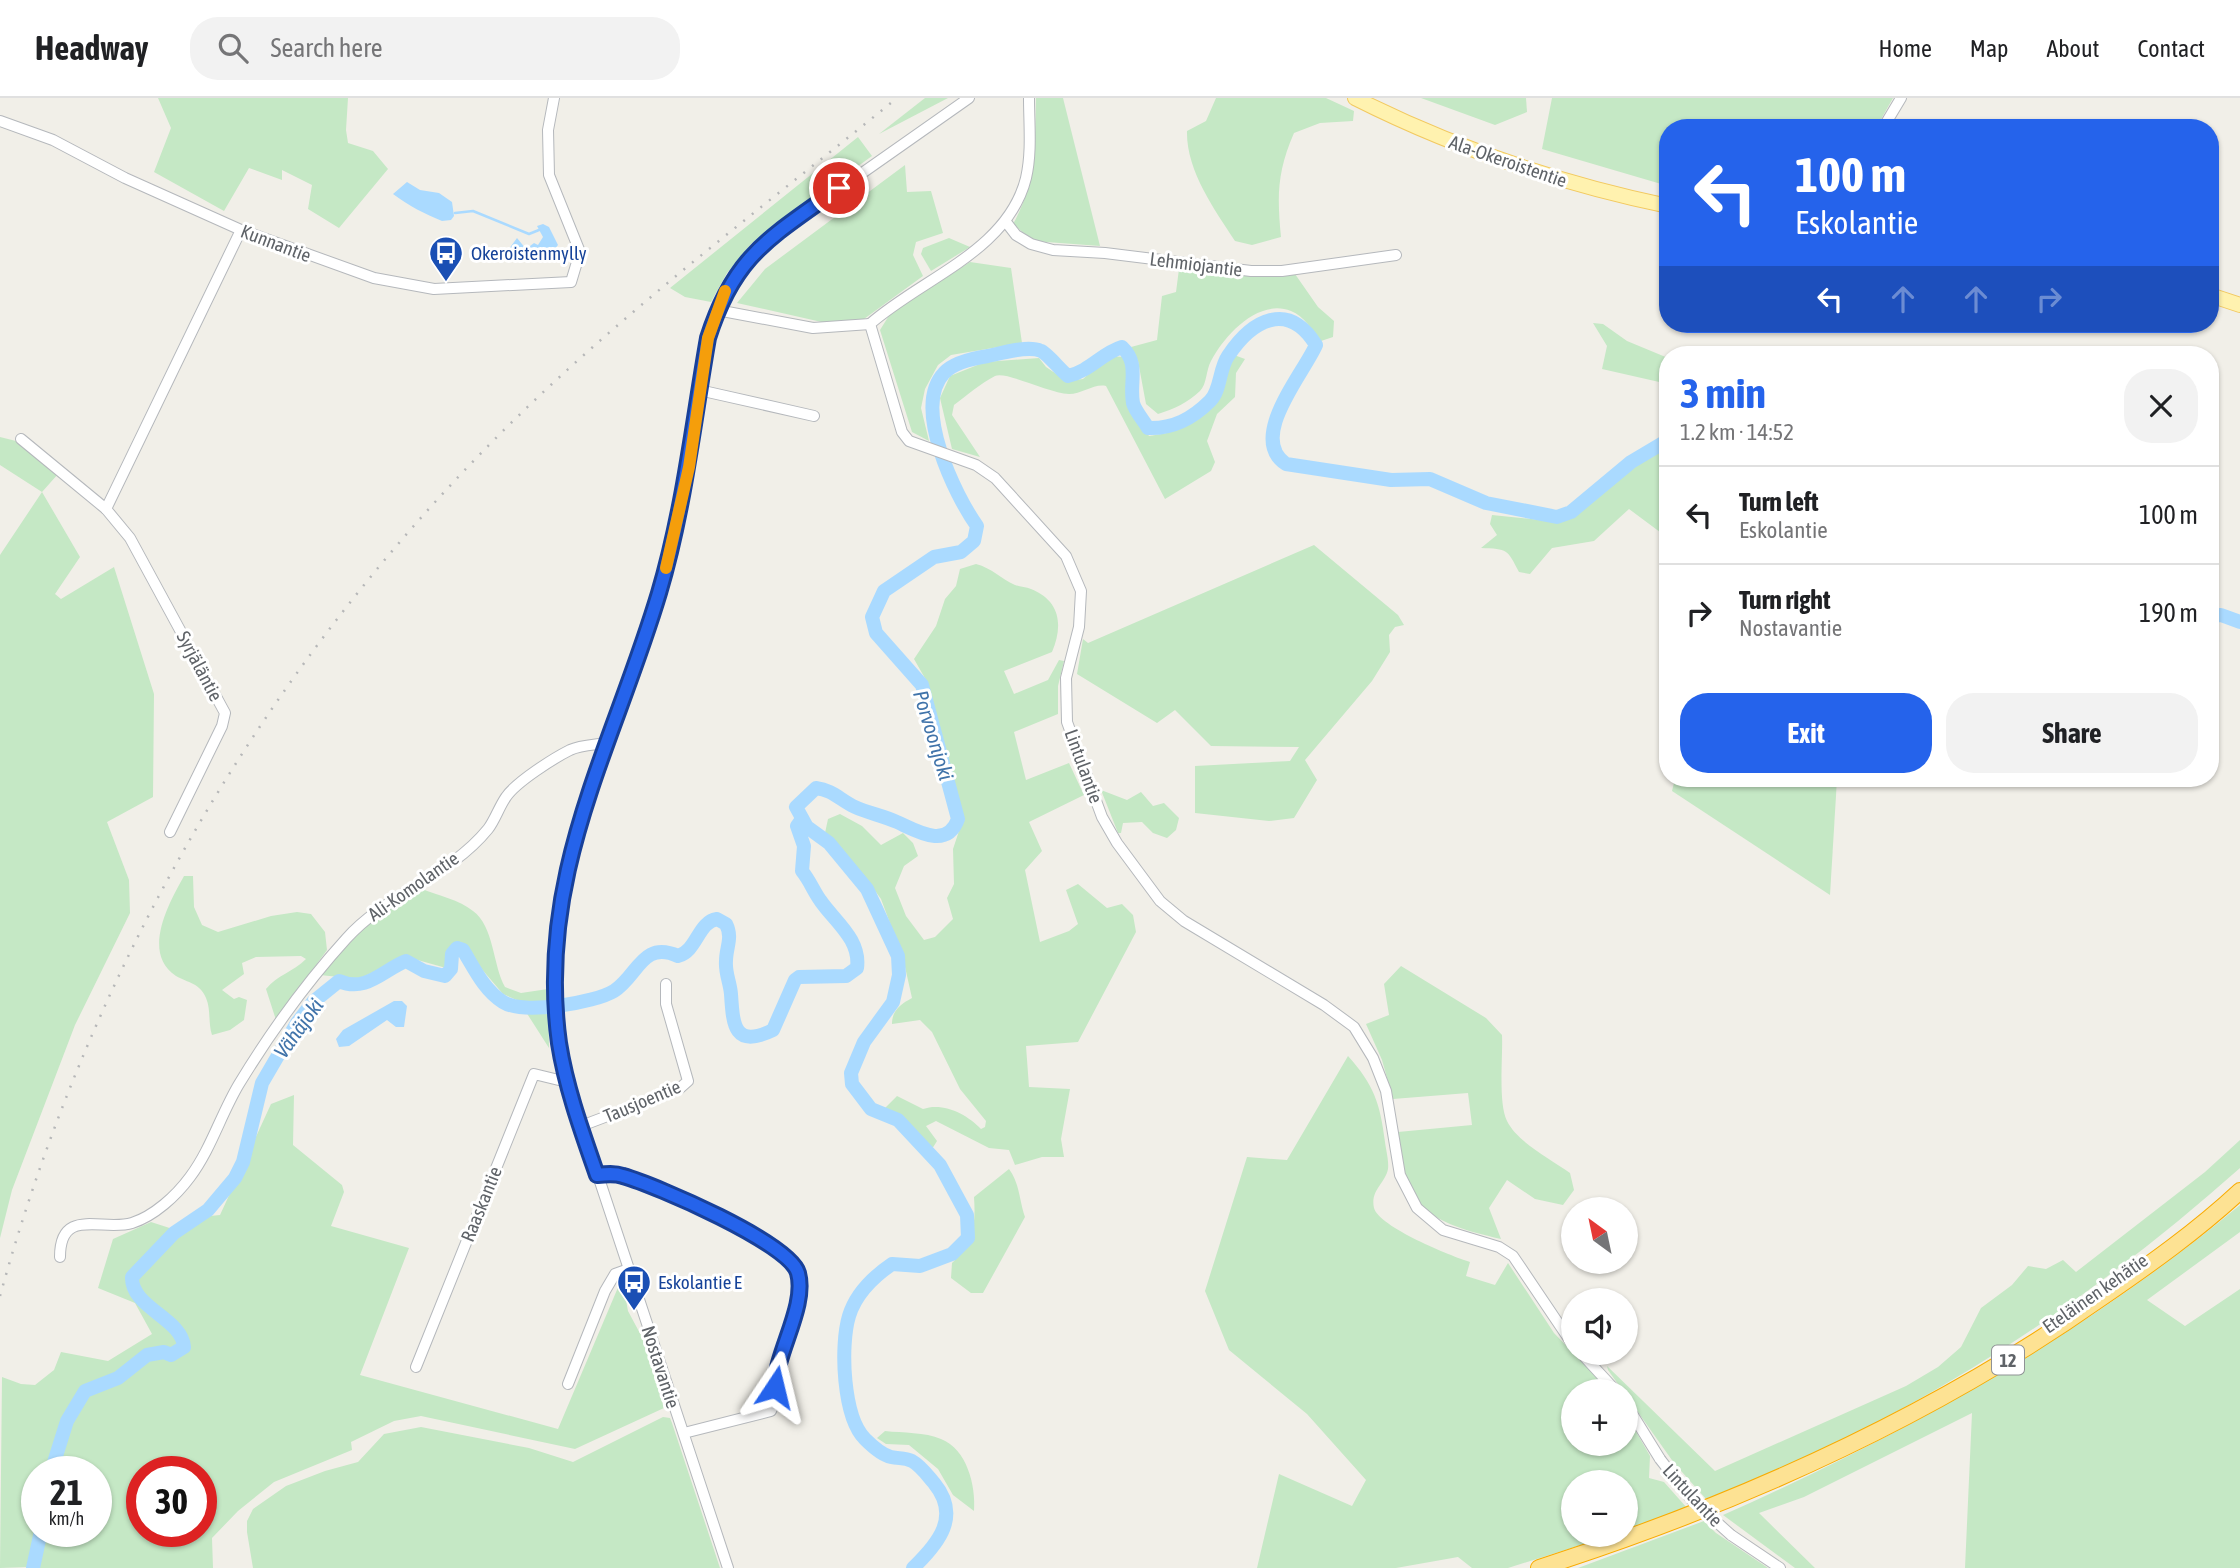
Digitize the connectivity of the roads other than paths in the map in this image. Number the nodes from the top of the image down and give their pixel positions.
1 (554, 98) edge
2 (969, 98) edge
3 (1029, 98) edge
4 (1355, 98) edge
5 (1901, 98) edge
6 (1888, 119) edge
7 (0, 121) edge
8 (1659, 204) edge
9 (1006, 222) junction
10 (241, 230) junction
11 (1396, 255) dead end
12 (2219, 298) edge
13 (2240, 305) edge
14 (717, 310) junction
15 (870, 324) junction
16 (699, 390) junction
17 (814, 416) dead end
18 (21, 439) dead end
19 (106, 509) junction
20 (606, 743) junction
21 (170, 832) dead end
22 (666, 984) dead end
23 (567, 1082) junction
24 (581, 1126) junction
25 (597, 1175) junction
26 (2240, 1180) edge
27 (2234, 1194) edge
28 (60, 1257) dead end
29 (629, 1269) junction
30 (1561, 1327) edge
31 (1592, 1365) edge
32 (416, 1367) dead end
33 (1605, 1379) edge
34 (568, 1384) dead end
35 (1638, 1423) edge
36 (684, 1433) junction
37 (728, 1568) edge
38 (1539, 1568) edge
39 (1780, 1568) edge

1 - 10 street, Kunnantie
2 - 14 street, Nostavantie
3 - 9 street
4 - 8 main road, Ala-Okeroistentie
5 - 6 street
7 - 10 street, Kunnantie
9 - 11 street, Lehmiojantie
9 - 15 street
10 - 19 street
12 - 13 main road
14 - 15 street
14 - 16 street, Nostavantie
15 - 30 street, Lintulantie
16 - 17 street
16 - 20 street, Nostavantie
18 - 19 street, Syrjäläntie
19 - 21 street, Syrjäläntie
20 - 23 street, Nostavantie
20 - 28 street, Ali-Komolantie
22 - 24 street, Tausjoentie
23 - 24 street, Nostavantie
23 - 32 street, Raaskantie
24 - 25 street, Nostavantie
25 - 29 street, Nostavantie
25 - 36 street
26 - 27 highway, Eteläinen kehätie / 12
27 - 38 highway, Eteläinen kehätie / 12
29 - 34 street
29 - 36 street, Nostavantie
31 - 33 street
35 - 39 street, Lintulantie, bridge
36 - 37 street, Nostavantie

